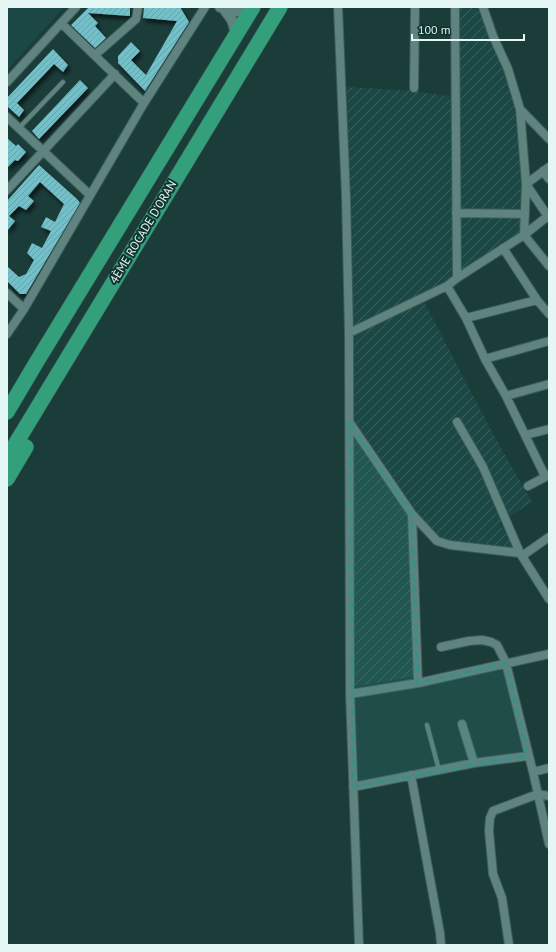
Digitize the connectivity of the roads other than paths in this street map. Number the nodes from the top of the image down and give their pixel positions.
1 (76, 7) edge
2 (138, 7) edge
3 (205, 7) edge
4 (280, 7) edge
5 (338, 7) edge
6 (414, 7) edge
7 (455, 7) edge
8 (483, 7) edge
9 (222, 8) edge
10 (252, 9) edge
11 (61, 23) junction
12 (236, 34) junction
13 (94, 55) junction
14 (114, 74) junction
15 (7, 82) edge
16 (63, 82) dead end
17 (414, 88) dead end
18 (144, 103) junction
19 (520, 109) junction
20 (7, 116) edge
21 (19, 128) junction
22 (549, 139) edge
23 (44, 152) junction
24 (546, 169) edge
25 (549, 179) edge
26 (526, 184) junction
27 (7, 190) edge
28 (90, 195) junction
29 (456, 213) junction
30 (525, 214) junction
31 (548, 217) edge
32 (524, 235) junction
33 (503, 248) junction
34 (549, 266) edge
35 (457, 278) junction
36 (447, 286) junction
37 (7, 293) edge
38 (537, 300) junction
39 (24, 309) junction
40 (549, 314) edge
41 (466, 318) junction
42 (82, 333) junction
43 (349, 333) junction
44 (7, 334) edge
45 (549, 341) edge
46 (485, 360) junction
47 (36, 363) junction
48 (549, 384) edge
49 (506, 396) junction
50 (7, 400) edge
51 (7, 412) edge
52 (457, 422) dead end
53 (350, 423) junction
54 (549, 429) edge
55 (526, 435) junction
56 (7, 458) edge
57 (547, 475) edge
58 (7, 479) edge
59 (528, 486) dead end
60 (412, 514) junction
61 (549, 537) edge
62 (521, 554) junction
63 (548, 596) edge
64 (441, 647) dead end
65 (549, 654) edge
66 (506, 663) junction
67 (418, 684) junction
68 (350, 694) junction
69 (462, 724) dead end
70 (427, 725) dead end
71 (528, 756) junction
72 (474, 763) junction
73 (549, 768) edge
74 (439, 770) junction
75 (533, 772) junction
76 (411, 775) junction
77 (353, 788) junction
78 (538, 794) junction
79 (549, 796) edge
80 (549, 844) edge
81 (359, 945) edge
82 (441, 945) edge
83 (509, 945) edge

1 - 11 street
2 - 13 street
3 - 18 street
4 - 42 highway, 4ÈME ROCADE D'ORAN
5 - 43 street
6 - 17 street
7 - 29 street
8 - 19 street
9 - 10 street
9 - 12 street
10 - 12 highway, 4ÈME ROCADE D'ORAN
11 - 13 street
11 - 15 street
12 - 47 highway, 4ÈME ROCADE D'ORAN
13 - 14 street
14 - 18 street
14 - 23 street
16 - 21 lane
18 - 28 street
19 - 22 street
19 - 26 street
20 - 21 street
21 - 23 street
23 - 27 street
23 - 28 street
24 - 25 street
24 - 26 street
26 - 30 street
26 - 31 street
28 - 39 street
29 - 30 street
29 - 35 street
30 - 32 street
31 - 32 street
32 - 33 street
32 - 34 street
33 - 35 street
33 - 38 street
35 - 36 street
36 - 41 street
36 - 43 street
37 - 39 street
38 - 40 street
38 - 41 street
39 - 44 street
41 - 46 street
42 - 56 highway, 4ÈME ROCADE D'ORAN
42 - 58 highway
43 - 53 street
45 - 46 street
46 - 49 street
47 - 50 highway
47 - 51 highway, 4ÈME ROCADE D'ORAN
48 - 49 street
49 - 55 street
52 - 62 street
53 - 60 street
53 - 68 street
54 - 55 street
55 - 57 street
57 - 59 street
60 - 62 street
60 - 67 street
61 - 62 street
62 - 63 street
64 - 66 street
65 - 66 street
66 - 67 street
66 - 71 street
67 - 68 street
68 - 77 street
69 - 72 street
70 - 74 lane
71 - 72 street
71 - 75 street
72 - 74 street
73 - 75 street
74 - 76 street
75 - 78 street
76 - 77 street
76 - 82 street
77 - 81 street
78 - 79 street
78 - 80 street
78 - 83 street

